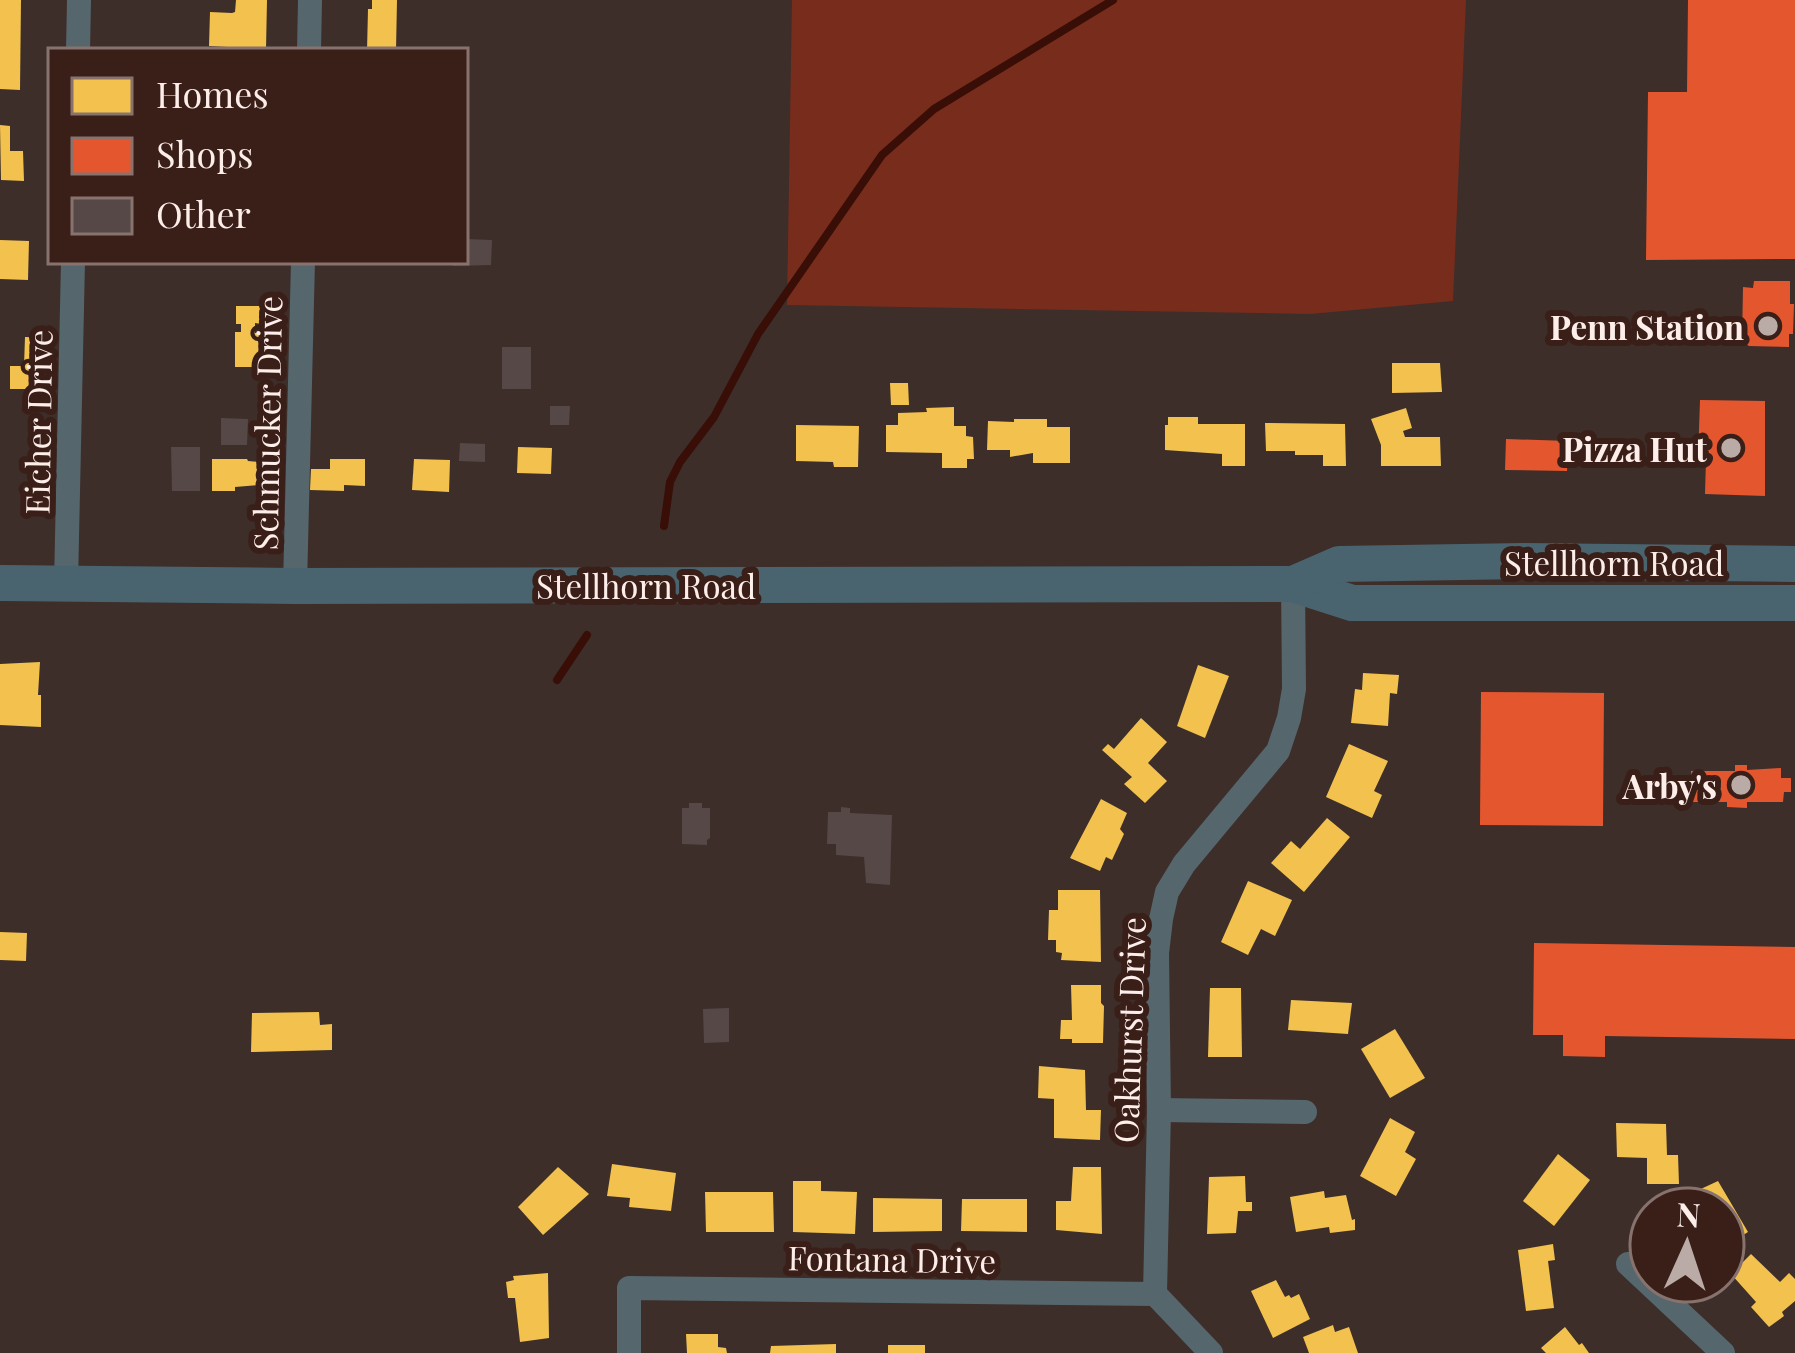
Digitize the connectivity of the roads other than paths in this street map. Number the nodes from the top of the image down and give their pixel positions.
1 (79, 0) edge
2 (310, 0) edge
3 (78, 48) edge
4 (309, 48) edge
5 (74, 264) edge
6 (303, 264) edge
7 (1795, 564) edge
8 (0, 583) edge
9 (66, 584) junction
10 (1292, 584) junction
11 (295, 586) junction
12 (1795, 603) edge
13 (1159, 1110) junction
14 (1305, 1112) dead end
15 (1155, 1294) junction
16 (1672, 1305) edge
17 (628, 1353) edge
18 (1211, 1353) edge
19 (1723, 1353) edge

1 - 3 street
2 - 4 street
5 - 9 street, Eicher Drive
6 - 11 street, Schmucker Drive
7 - 10 main road, Stellhorn Road
8 - 9 main road, Stellhorn Road
9 - 11 main road, Stellhorn Road
10 - 11 main road, Stellhorn Road
10 - 12 main road, Stellhorn Road
10 - 13 street, Oakhurst Drive
13 - 14 street
13 - 15 street, Oakhurst Drive
15 - 17 street, Fontana Drive
15 - 18 street
16 - 19 street

